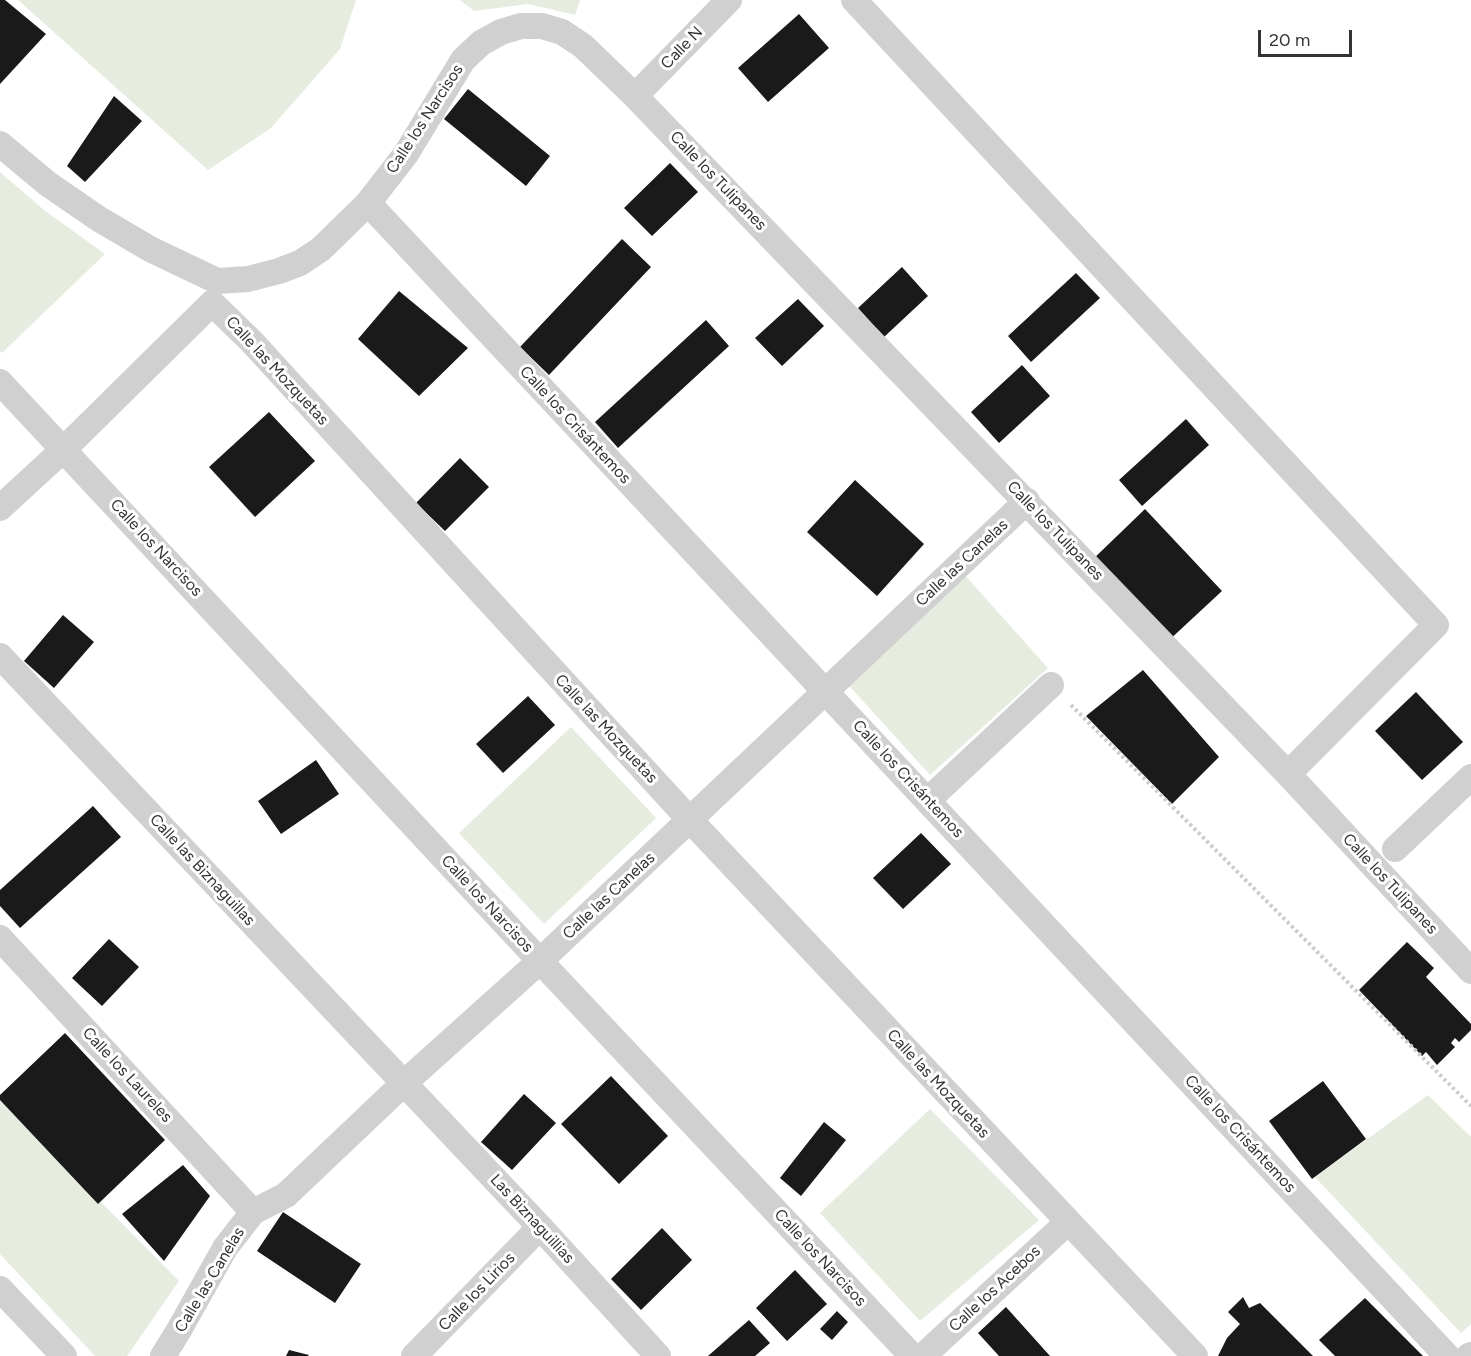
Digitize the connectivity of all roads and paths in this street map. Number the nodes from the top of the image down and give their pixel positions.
1 (729, 0) edge
2 (854, 0) edge
3 (635, 96) junction
4 (0, 144) edge
5 (368, 202) junction
6 (214, 292) junction
7 (0, 382) edge
8 (64, 449) junction
9 (1027, 501) junction
10 (0, 508) edge
11 (0, 656) edge
12 (1051, 686) joint
13 (824, 692) junction
14 (1288, 774) junction
15 (1471, 777) edge
16 (928, 800) junction
17 (690, 820) junction
18 (1395, 849) dead end
19 (0, 938) edge
20 (540, 961) junction
21 (1471, 971) edge
22 (403, 1084) junction
23 (1471, 1106) edge
24 (253, 1212) junction
25 (1068, 1222) junction
26 (540, 1227) junction
27 (0, 1289) edge
28 (64, 1356) edge
29 (163, 1356) edge
30 (414, 1356) edge
31 (658, 1356) edge
32 (912, 1356) edge
33 (923, 1356) edge
34 (1195, 1356) edge
35 (1447, 1356) edge

1 - 3 street, Calle N
2 - 14 street
3 - 5 street, Calle los Narcisos
3 - 9 street, Calle los Tulipanes
4 - 6 street, Calle las Mozquetas
5 - 6 street, Calle los Narcisos
5 - 13 street, Calle los Crisántemos
6 - 8 street
6 - 17 street, Calle las Mozquetas
7 - 8 street, Calle los Narcisos
8 - 10 street
8 - 20 street, Calle los Narcisos
9 - 13 street, Calle las Canelas
9 - 14 street, Calle los Tulipanes
11 - 22 street, Calle las Biznaguillas
12 - 16 street
12 - 23 path
13 - 16 street, Calle los Crisántemos
13 - 17 street, Calle las Canelas
14 - 21 street, Calle los Tulipanes
15 - 18 street
16 - 35 street, Calle los Crisántemos
17 - 20 street, Calle las Canelas
17 - 25 street, Calle las Mozquetas
19 - 24 street, Calle los Laureles
20 - 22 street, Calle las Canelas
20 - 32 street, Calle los Narcisos
22 - 24 street, Calle las Canelas
22 - 26 street, Las Biznaguillias
24 - 29 street, Calle las Canelas
25 - 33 street, Calle los Acebos
25 - 34 street, Calle las Mozquetas
26 - 30 street, Calle los Lirios
26 - 31 street, Las Biznaguillias
27 - 28 street

